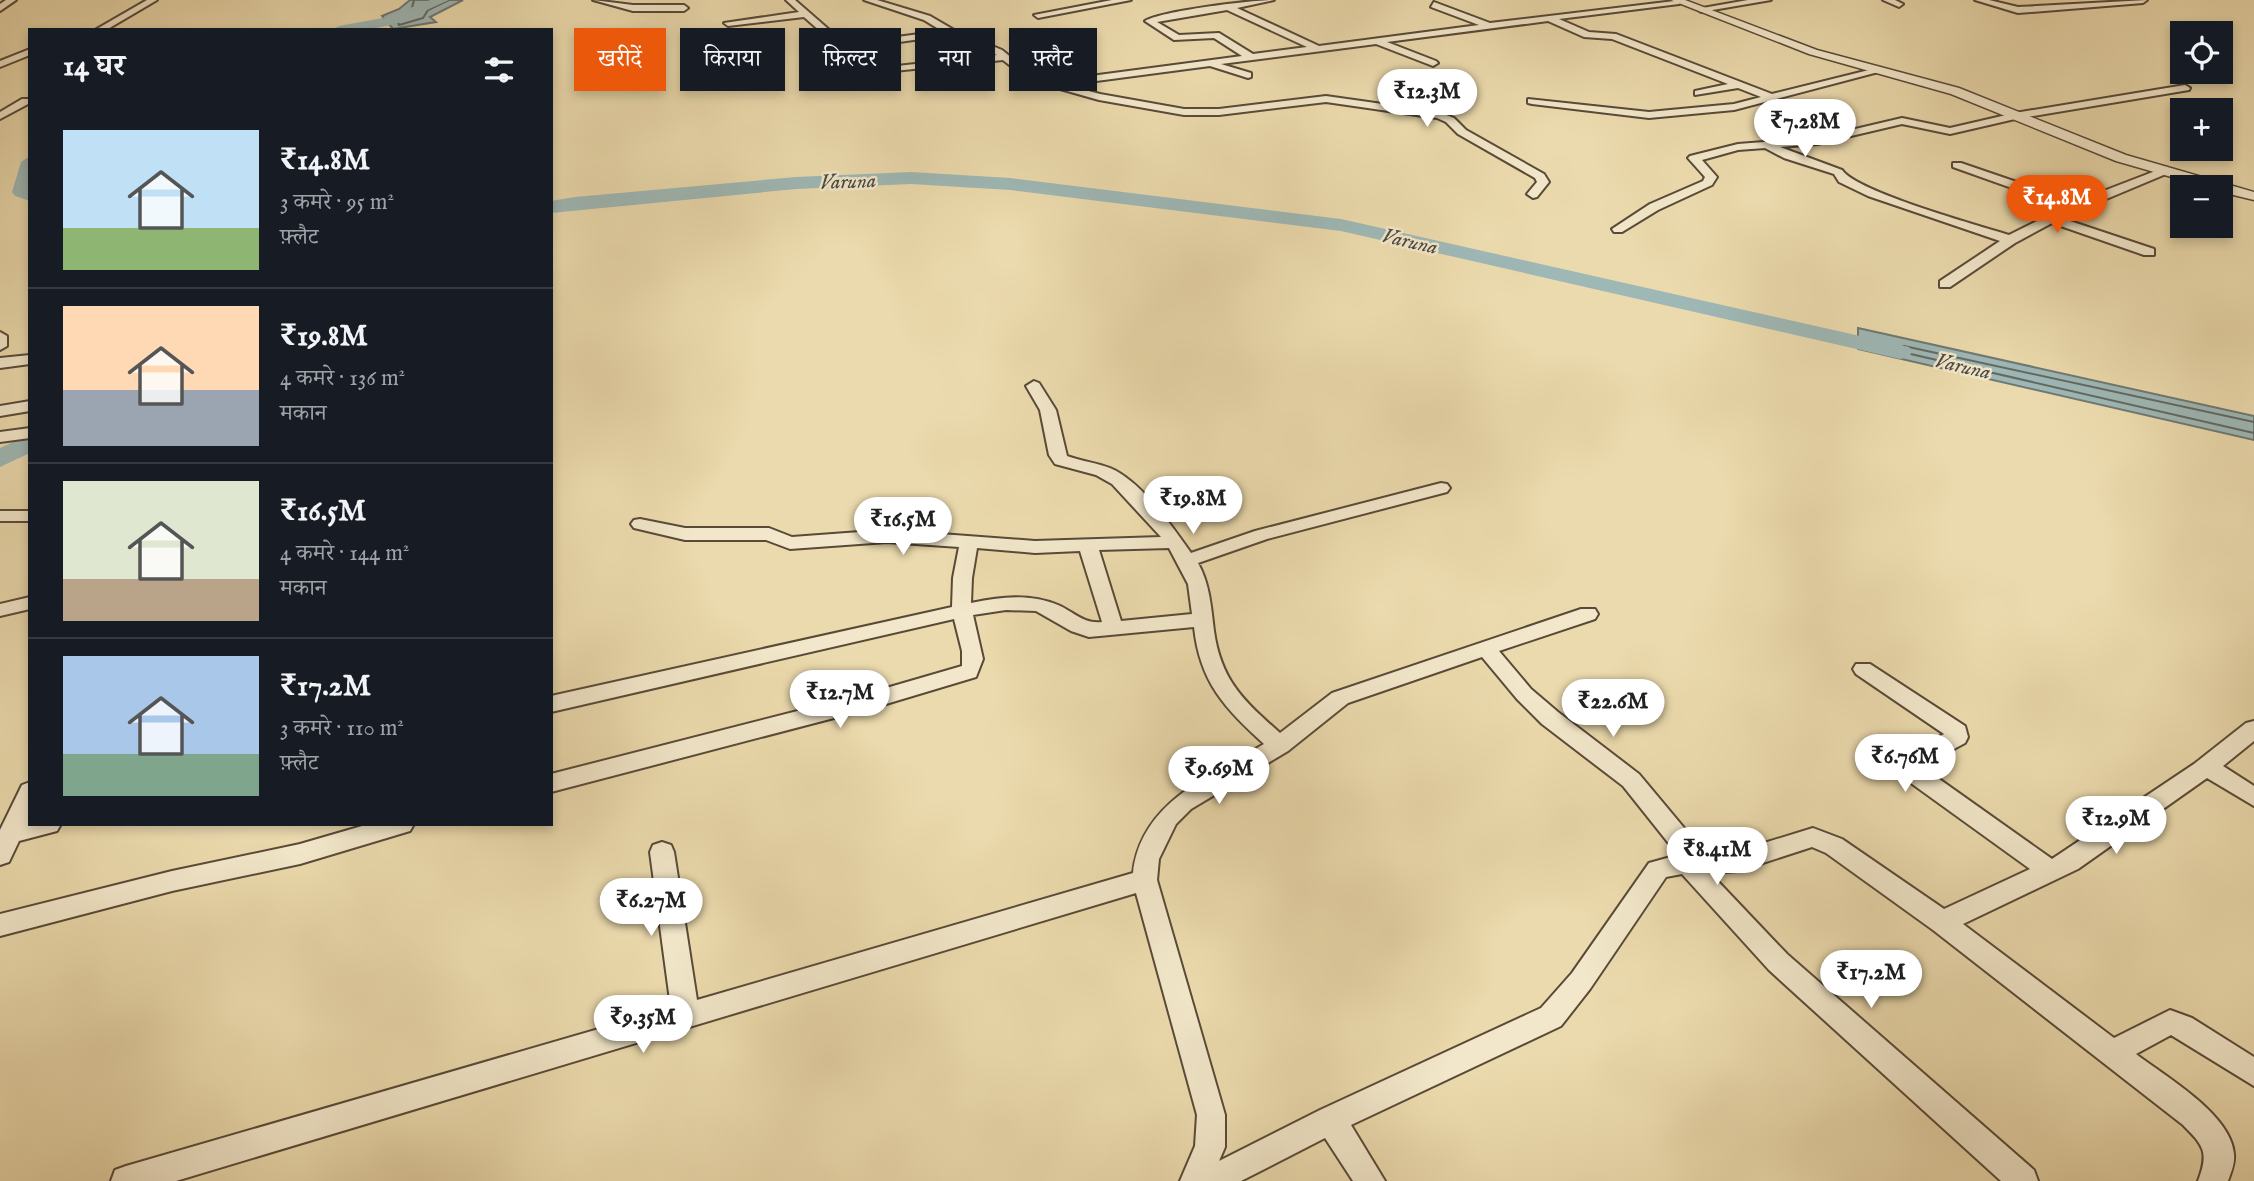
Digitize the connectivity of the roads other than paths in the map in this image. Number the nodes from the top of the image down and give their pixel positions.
1 (12, 0) edge
2 (153, 0) edge
3 (597, 0) edge
4 (790, 0) edge
5 (868, 0) edge
6 (1127, 0) edge
7 (1212, 0) edge
8 (1270, 0) edge
9 (1598, 0) edge
10 (1677, 0) edge
11 (1767, 0) edge
12 (1887, 0) edge
13 (1979, 0) edge
14 (2143, 0) edge
15 (1899, 4) dead end
16 (1434, 5) dead end
17 (1227, 7) junction
18 (0, 8) edge
19 (684, 8) dead end
20 (1619, 9) junction
21 (1701, 9) junction
22 (806, 13) junction
23 (1038, 15) dead end
24 (1550, 19) junction
25 (727, 23) dead end
26 (1490, 27) junction
27 (103, 28) edge
28 (822, 28) edge
29 (944, 28) edge
30 (915, 37) edge
31 (1375, 40) junction
32 (28, 44) edge
33 (1320, 49) junction
34 (995, 50) edge
35 (3, 53) edge
36 (28, 53) edge
37 (17, 56) junction
38 (1006, 57) junction
39 (995, 58) edge
40 (1251, 58) junction
41 (1009, 60) edge
42 (1207, 63) junction
43 (1433, 63) dead end
44 (0, 64) edge
45 (915, 67) edge
46 (1877, 71) junction
47 (1248, 75) dead end
48 (1097, 77) edge
49 (1739, 85) junction
50 (2185, 88) dead end
51 (1077, 91) edge
52 (1699, 93) dead end
53 (1773, 98) junction
54 (26, 101) dead end
55 (1532, 101) dead end
56 (0, 116) edge
57 (2015, 116) junction
58 (1768, 145) junction
59 (1957, 165) dead end
60 (2162, 172) junction
61 (2174, 175) edge
62 (2233, 190) edge
63 (1533, 194) dead end
64 (2254, 196) edge
65 (2075, 206) junction
66 (2052, 219) junction
67 (1618, 229) dead end
68 (2010, 240) junction
69 (2149, 252) dead end
70 (1945, 284) dead end
71 (0, 336) edge
72 (0, 346) edge
73 (28, 359) edge
74 (0, 363) edge
75 (1034, 386) dead end
76 (28, 406) edge
77 (0, 411) edge
78 (28, 433) edge
79 (0, 437) edge
80 (1441, 488) dead end
81 (0, 516) edge
82 (28, 516) edge
83 (640, 524) dead end
84 (1173, 542) junction
85 (969, 544) junction
86 (1088, 547) junction
87 (1188, 561) junction
88 (28, 603) edge
89 (0, 610) edge
90 (962, 611) junction
91 (1588, 614) dead end
92 (1202, 620) junction
93 (1113, 626) junction
94 (1485, 648) junction
95 (1863, 669) dead end
96 (553, 704) edge
97 (2254, 729) edge
98 (1280, 745) junction
99 (2206, 766) junction
100 (553, 782) edge
101 (28, 795) edge
102 (2254, 797) edge
103 (41, 826) edge
104 (395, 826) edge
105 (12, 833) junction
106 (662, 852) dead end
107 (0, 855) edge
108 (1695, 865) junction
109 (2051, 871) junction
110 (1145, 880) junction
111 (1942, 922) junction
112 (0, 925) edge
113 (686, 1017) junction
114 (2112, 1053) junction
115 (2254, 1073) edge
116 (1330, 1120) junction
117 (126, 1181) edge
118 (1195, 1181) edge
119 (1215, 1181) edge
120 (1370, 1181) edge
121 (2023, 1181) edge
122 (2213, 1181) edge

1 - 18 street
2 - 27 street
3 - 19 street
4 - 22 street
5 - 29 street
6 - 23 street
7 - 17 street
8 - 17 street
9 - 20 street
10 - 20 street
10 - 21 street
11 - 21 street
12 - 15 street
13 - 14 street
16 - 26 street
17 - 33 street
17 - 40 street
20 - 24 street
21 - 46 street
22 - 25 street
22 - 28 street
24 - 26 street
24 - 49 street
26 - 31 street
30 - 45 street
31 - 33 street
31 - 43 street
32 - 35 street
33 - 40 street
34 - 38 street
35 - 37 street
36 - 37 street
37 - 44 street
38 - 39 street
38 - 41 street
40 - 42 street
42 - 47 street
42 - 48 street
46 - 53 street
46 - 57 street
49 - 52 street
49 - 53 street
50 - 57 street
51 - 63 street
53 - 55 street
54 - 56 street
57 - 58 street
57 - 60 street
58 - 67 street
58 - 68 street
59 - 65 street
60 - 61 street
60 - 65 street
62 - 64 street
65 - 66 street
66 - 68 street
66 - 69 street
68 - 70 street
71 - 72 street
73 - 74 street
75 - 84 street
76 - 77 street
78 - 79 street
80 - 87 street
81 - 82 street
83 - 85 street
84 - 86 street
84 - 87 street
85 - 86 street
85 - 90 street
86 - 93 street
87 - 92 street
88 - 89 street
90 - 93 street
90 - 96 street
90 - 100 street
91 - 94 street
92 - 93 street
92 - 98 street
94 - 98 street
94 - 108 street
95 - 109 street
97 - 99 street
98 - 110 street
99 - 102 street
99 - 109 street
101 - 105 street
103 - 105 street
104 - 112 street
105 - 107 street
106 - 113 street
108 - 111 street
108 - 116 street
108 - 121 street
109 - 111 street
110 - 113 street
110 - 118 street
111 - 114 street
113 - 117 street
114 - 115 street
114 - 122 street
116 - 119 street
116 - 120 street

